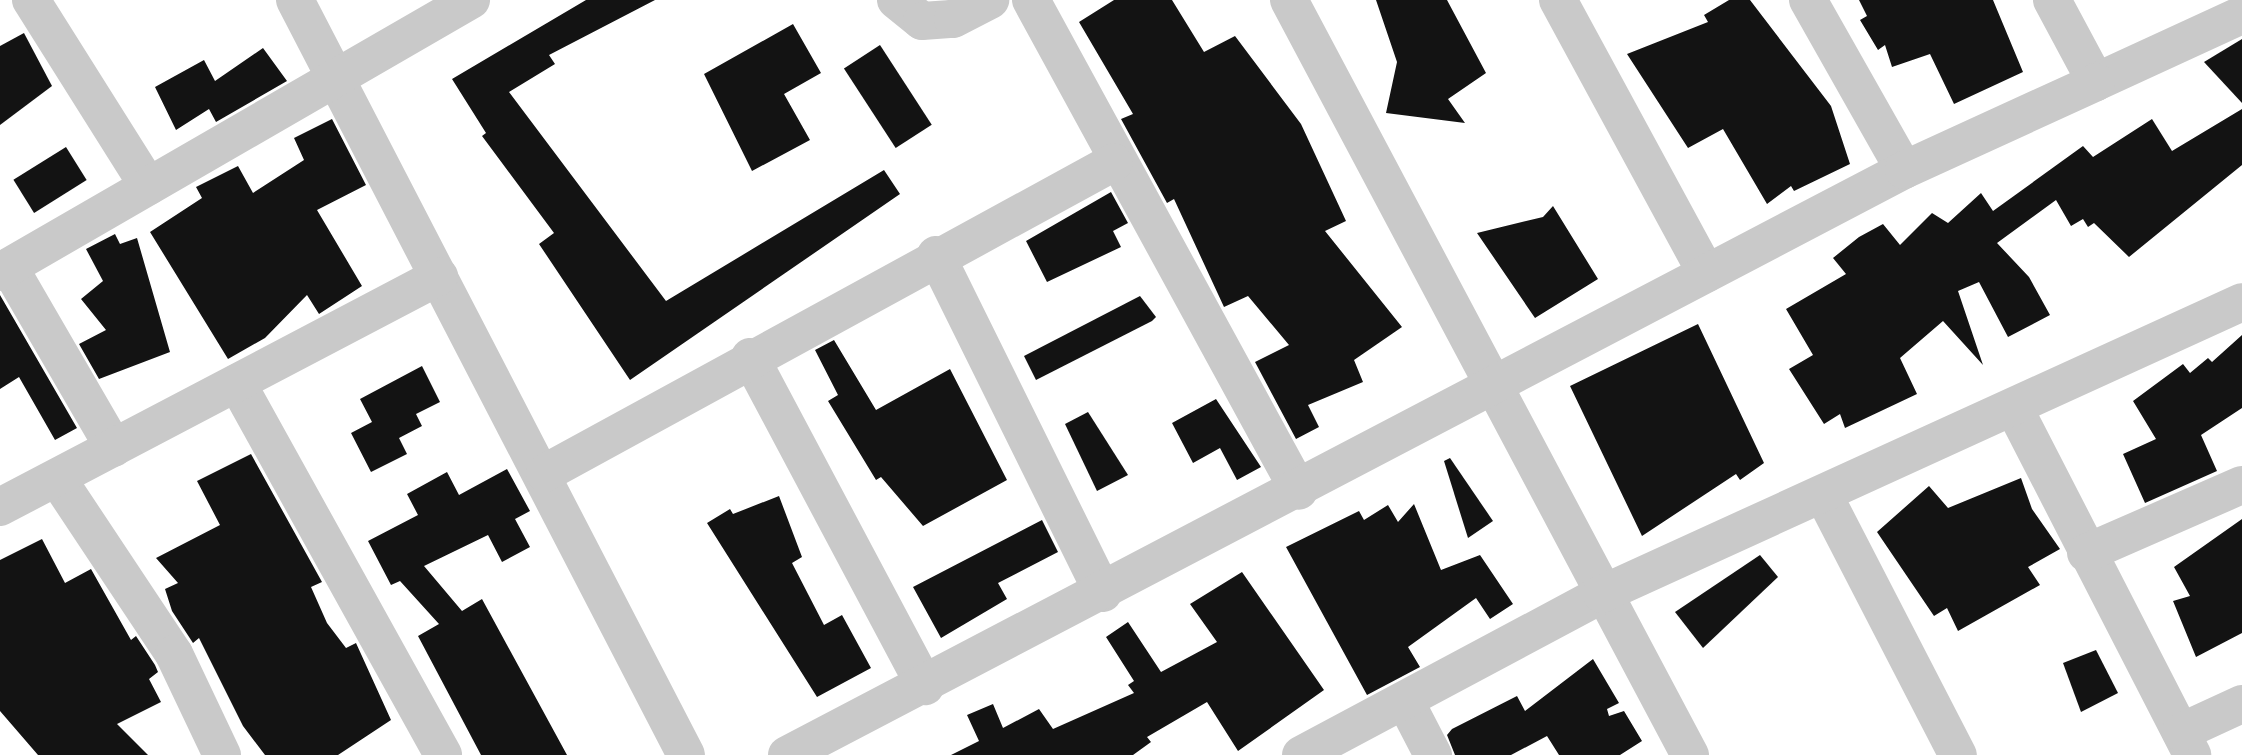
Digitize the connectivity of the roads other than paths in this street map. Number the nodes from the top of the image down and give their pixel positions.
1 (31, 0) edge
2 (295, 0) edge
3 (471, 0) edge
4 (896, 0) edge
5 (990, 0) edge
6 (1031, 0) edge
7 (1289, 0) edge
8 (1558, 0) edge
9 (1808, 0) edge
10 (2052, 0) edge
11 (2242, 15) edge
12 (339, 82) junction
13 (2096, 82) junction
14 (1114, 162) junction
15 (1904, 170) junction
16 (148, 186) junction
17 (936, 255) junction
18 (4, 269) edge
19 (1706, 273) junction
20 (439, 277) junction
21 (2242, 302) edge
22 (750, 357) junction
23 (237, 383) junction
24 (1493, 386) junction
25 (2014, 408) junction
26 (114, 448) junction
27 (545, 473) junction
28 (57, 478) junction
29 (2242, 485) edge
30 (1298, 491) junction
31 (1823, 494) junction
32 (0, 508) edge
33 (2086, 553) junction
34 (1103, 593) junction
35 (1602, 594) junction
36 (925, 686) junction
37 (1405, 701) junction
38 (2242, 704) edge
39 (2187, 743) edge
40 (222, 755) edge
41 (443, 755) edge
42 (686, 755) edge
43 (787, 755) edge
44 (1301, 755) edge
45 (1433, 755) edge
46 (1690, 755) edge
47 (1958, 755) edge

1 - 16 street
2 - 12 street
3 - 12 street
4 - 5 street
6 - 14 street
7 - 24 street
8 - 19 street
9 - 15 street
10 - 13 street
11 - 13 street
12 - 16 street
12 - 20 street
13 - 15 street
14 - 17 street
14 - 30 street
15 - 19 street
16 - 18 street
17 - 22 street
17 - 34 street
18 - 26 street
19 - 24 street
20 - 23 street
20 - 27 street
21 - 25 street
22 - 27 street
22 - 36 street
23 - 26 street
23 - 41 street
24 - 30 street
24 - 35 street
25 - 31 street
25 - 33 street
26 - 28 street
27 - 42 street
28 - 32 street
28 - 40 street
29 - 33 street
30 - 34 street
31 - 35 street
31 - 47 street
33 - 39 street
34 - 36 street
35 - 37 street
35 - 46 street
36 - 43 street
37 - 44 street
37 - 45 street
38 - 39 street

